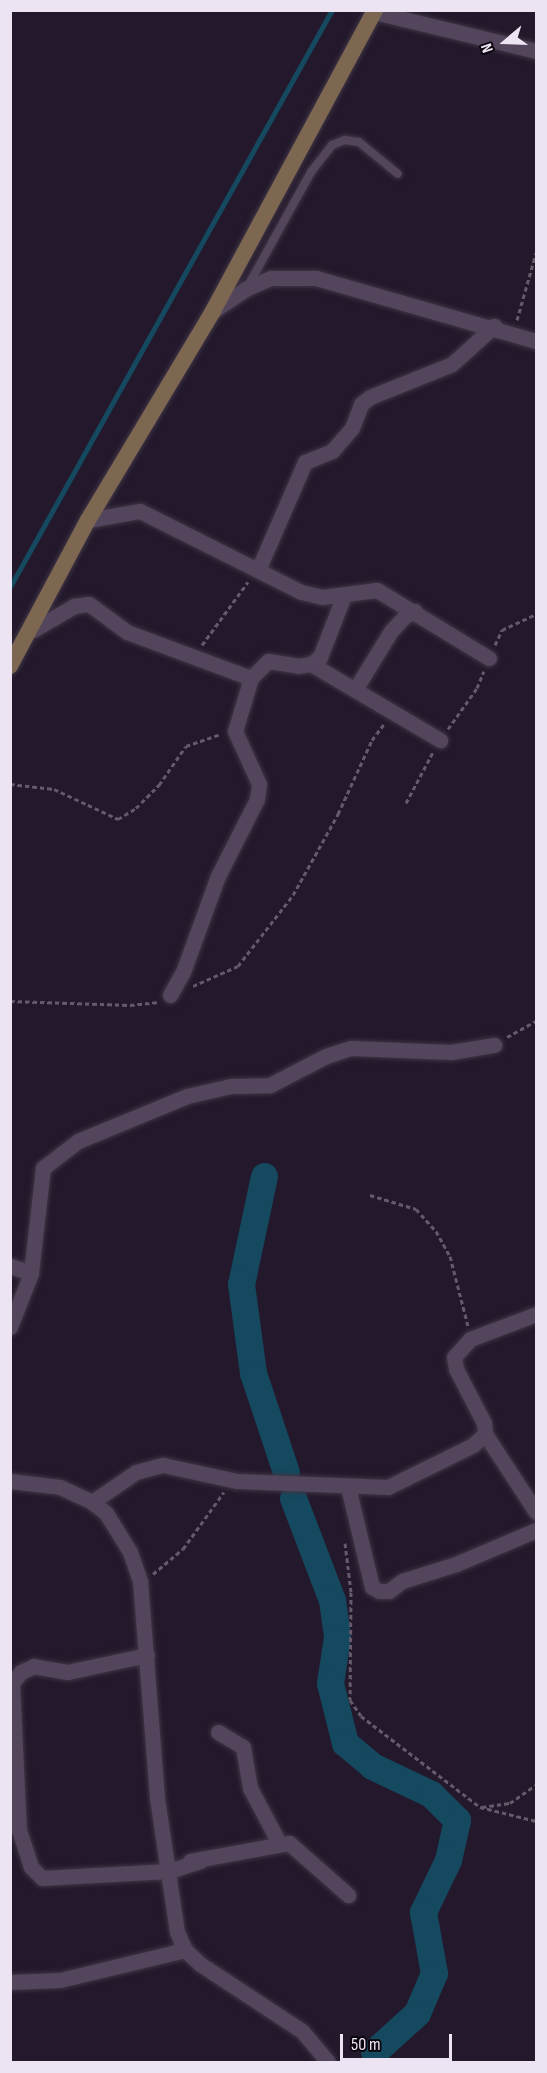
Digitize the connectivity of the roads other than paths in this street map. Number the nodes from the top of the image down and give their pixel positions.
1 (374, 11) edge
2 (537, 51) edge
3 (398, 174) dead end
4 (247, 288) junction
5 (213, 311) junction
6 (494, 326) junction
7 (537, 341) edge
8 (88, 520) junction
9 (258, 570) junction
10 (344, 594) junction
11 (415, 610) junction
12 (33, 630) junction
13 (489, 658) road end
14 (311, 664) junction
15 (10, 666) edge
16 (251, 678) junction
17 (356, 688) junction
18 (440, 740) road end
19 (170, 995) road end
20 (494, 1045) road end
21 (10, 1266) edge
22 (30, 1273) junction
23 (537, 1314) edge
24 (10, 1327) edge
25 (485, 1434) junction
26 (10, 1481) edge
27 (348, 1487) junction
28 (92, 1502) junction
29 (537, 1512) edge
30 (537, 1530) edge
31 (147, 1654) junction
32 (218, 1732) dead end
33 (279, 1843) junction
34 (168, 1864) junction
35 (348, 1895) dead end
36 (185, 1950) junction
37 (10, 1982) edge
38 (328, 2062) edge

1 - 2 street
1 - 5 main road
3 - 4 lane
4 - 5 street
4 - 6 street
5 - 8 main road
6 - 7 street
6 - 9 street
8 - 9 street
8 - 12 main road
9 - 10 street
10 - 11 street
10 - 14 street
11 - 13 street
11 - 17 street
12 - 15 main road
12 - 16 street
14 - 16 street
14 - 17 street
16 - 19 street
17 - 18 street
20 - 22 street
21 - 22 street
22 - 24 street
23 - 25 street
25 - 27 street
25 - 29 street
26 - 28 street
27 - 28 street
27 - 30 street
28 - 31 street
31 - 34 street
31 - 34 street
32 - 33 street
33 - 34 street
33 - 35 street
34 - 36 street
36 - 37 street
36 - 38 street

